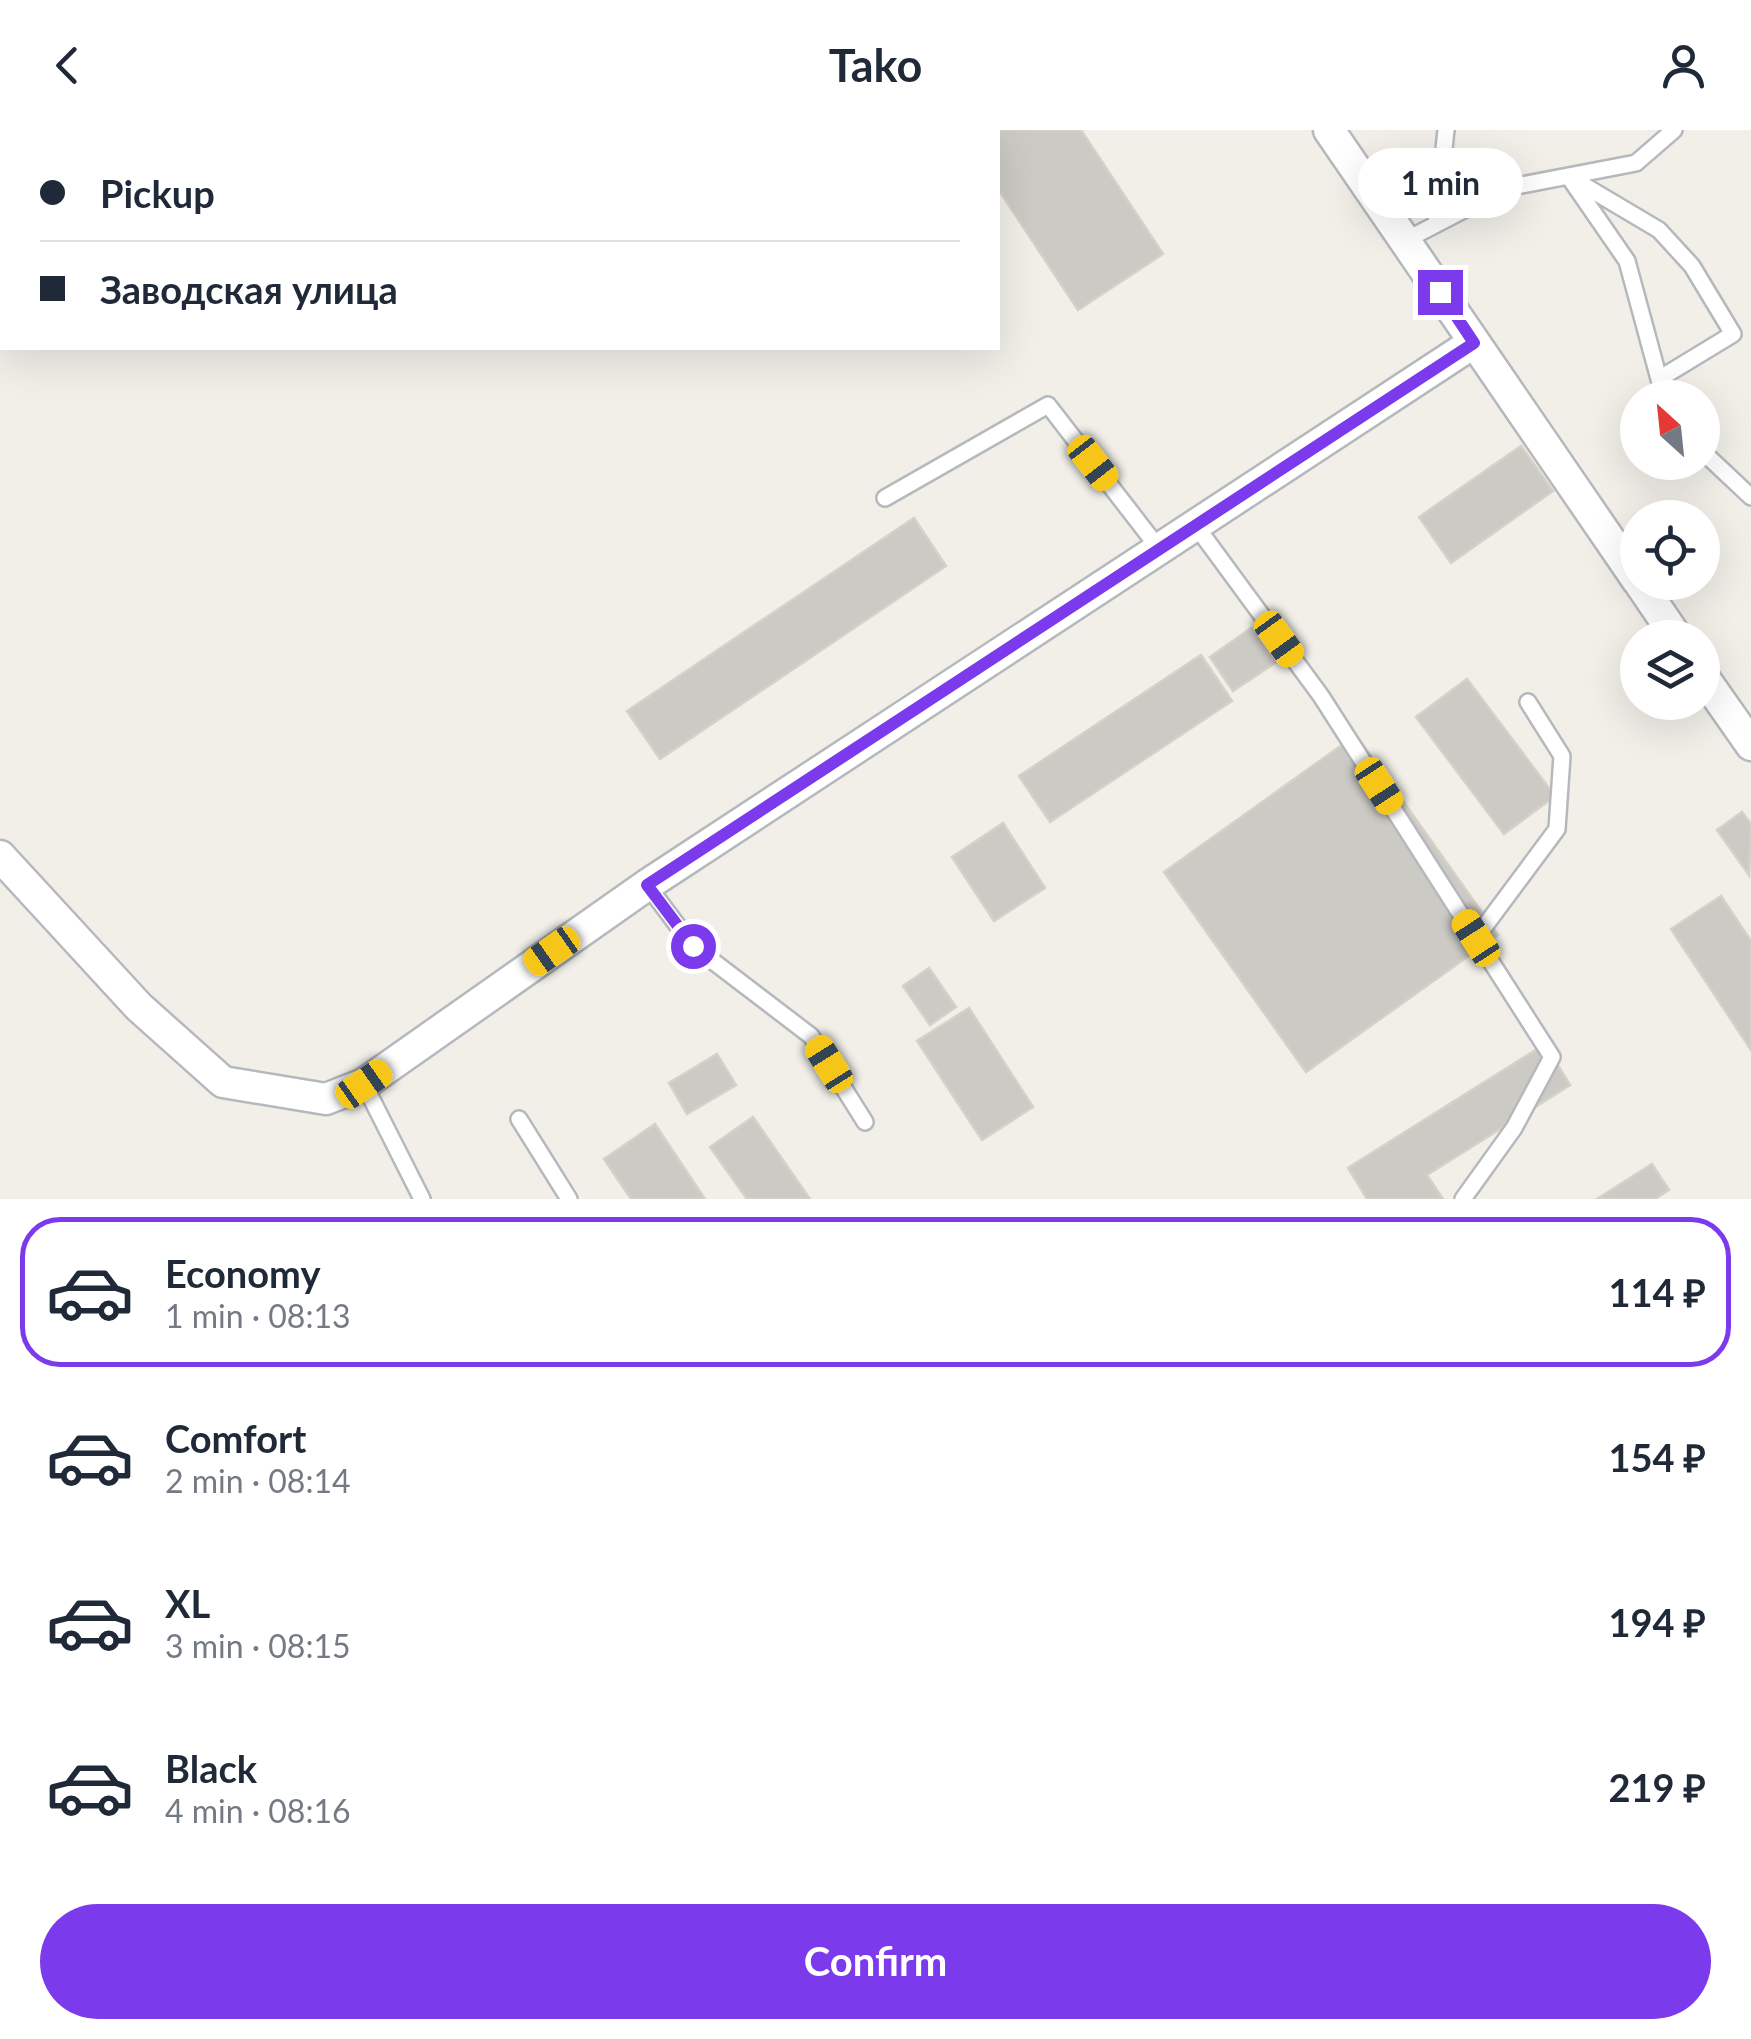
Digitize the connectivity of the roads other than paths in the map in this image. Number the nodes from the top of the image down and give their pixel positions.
1 (1329, 130) edge
2 (1446, 130) edge
3 (1674, 130) edge
4 (1568, 176) junction
5 (1436, 224) junction
6 (1406, 240) junction
7 (1474, 343) junction
8 (1659, 379) joint
9 (1720, 468) edge
10 (1751, 496) edge
11 (885, 498) dead end
12 (1196, 526) junction
13 (1160, 550) junction
14 (1620, 556) edge
15 (1720, 701) edge
16 (1528, 702) dead end
17 (1751, 745) edge
18 (0, 856) edge
19 (647, 885) junction
20 (1476, 938) junction
21 (364, 1084) junction
22 (519, 1120) dead end
23 (866, 1122) dead end
24 (422, 1199) edge
25 (570, 1199) edge
26 (1463, 1199) edge

1 - 6 street
2 - 5 lane
3 - 4 lane
4 - 5 lane
4 - 8 lane
4 - 8 lane
5 - 6 lane
6 - 7 street
7 - 12 street
7 - 14 street
9 - 10 lane
11 - 13 lane
12 - 13 street
12 - 20 lane
13 - 19 street
15 - 17 street
16 - 20 lane
18 - 21 street
19 - 21 street
19 - 23 lane
20 - 26 lane
21 - 24 lane
22 - 25 lane

